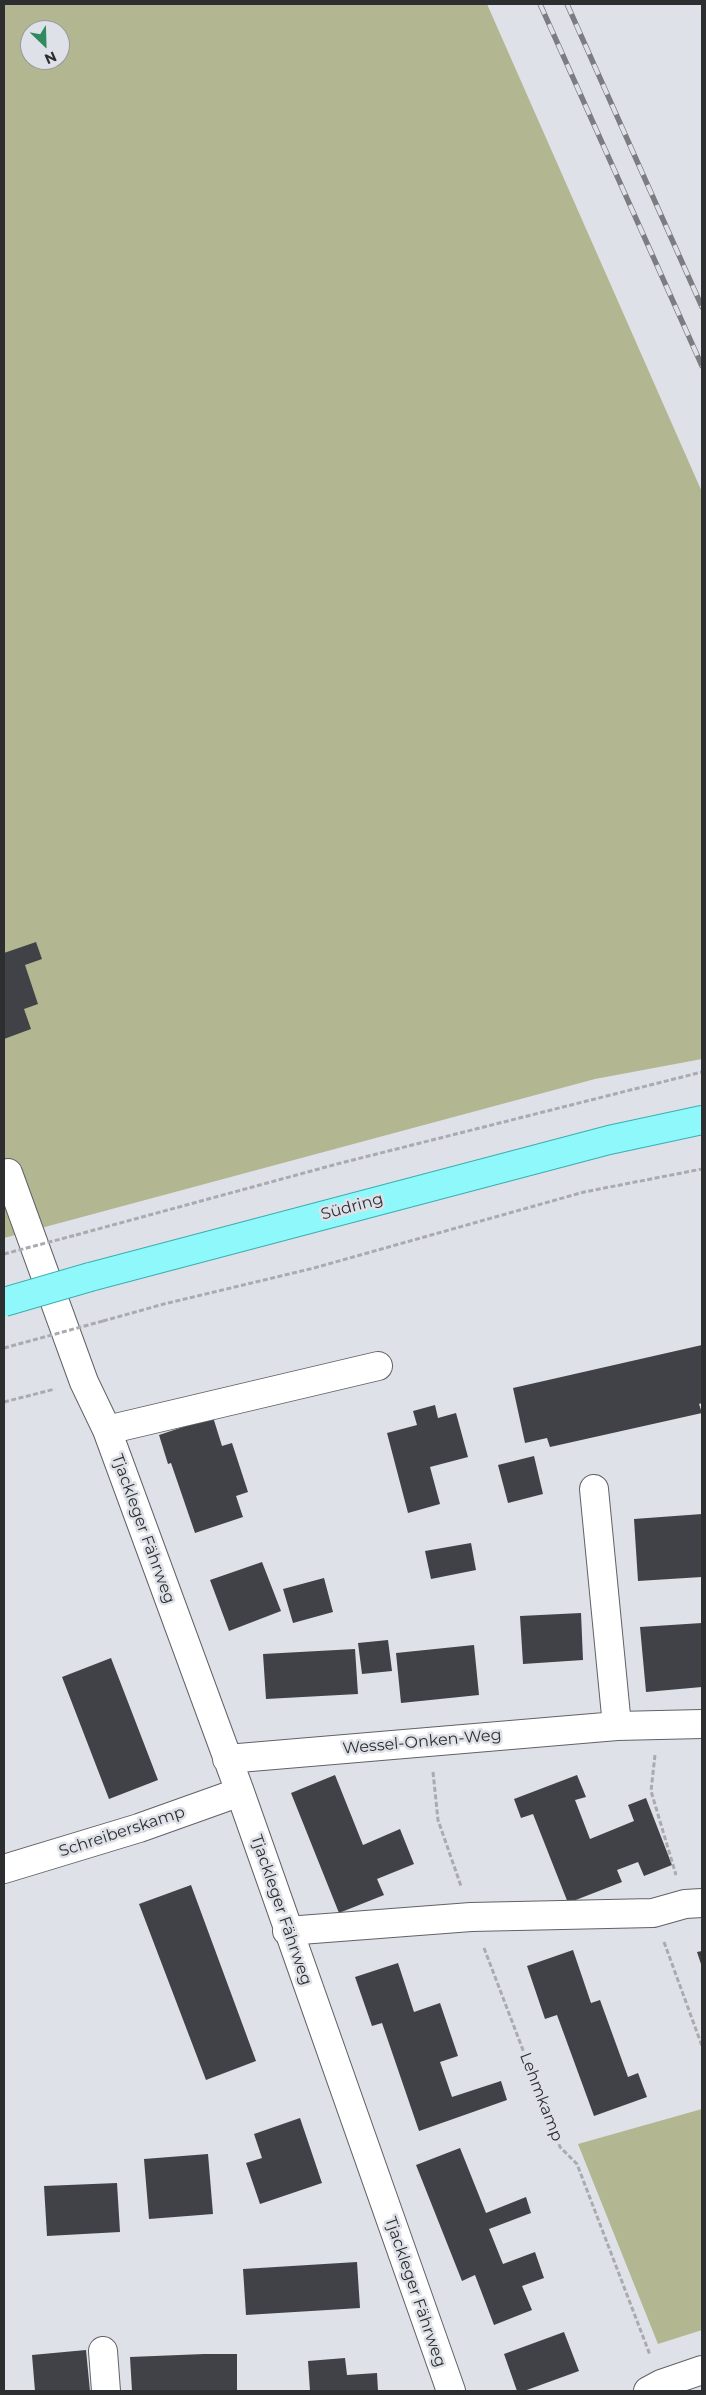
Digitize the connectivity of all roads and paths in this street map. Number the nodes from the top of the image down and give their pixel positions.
1 (702, 1072) edge
2 (702, 1120) edge
3 (702, 1169) edge
4 (8, 1173) dead end
5 (4, 1254) edge
6 (4, 1302) edge
7 (4, 1348) edge
8 (378, 1366) dead end
9 (84, 1382) junction
10 (4, 1402) edge
11 (107, 1430) junction
12 (594, 1489) dead end
13 (702, 1724) edge
14 (657, 1725) junction
15 (617, 1726) junction
16 (433, 1742) junction
17 (227, 1759) junction
18 (240, 1792) junction
19 (4, 1869) edge
20 (694, 1904) edge
21 (653, 1913) junction
22 (471, 1917) junction
23 (287, 1930) junction
24 (702, 2046) edge
25 (103, 2351) dead end
26 (702, 2370) edge
27 (654, 2388) edge
28 (106, 2391) edge
29 (450, 2391) edge

1 - 5 path, bridge
2 - 6 main road, Südring, bridge
3 - 7 path, bridge
4 - 9 street, Tjackleger Fährweg
8 - 11 street
9 - 10 path
9 - 11 street, Tjackleger Fährweg
11 - 17 street, Tjackleger Fährweg
12 - 15 street
13 - 14 street, Wessel-Onken-Weg
14 - 15 street, Wessel-Onken-Weg
14 - 20 path
15 - 16 street, Wessel-Onken-Weg
16 - 17 street, Wessel-Onken-Weg
16 - 22 path, Lehmkamp
17 - 18 street, Tjackleger Fährweg
18 - 19 street, Schreiberskamp
18 - 23 street, Tjackleger Fährweg
20 - 21 street
21 - 22 street
21 - 24 path
22 - 23 street
22 - 27 path, Lehmkamp
23 - 29 street, Tjackleger Fährweg
25 - 28 street
26 - 27 street

